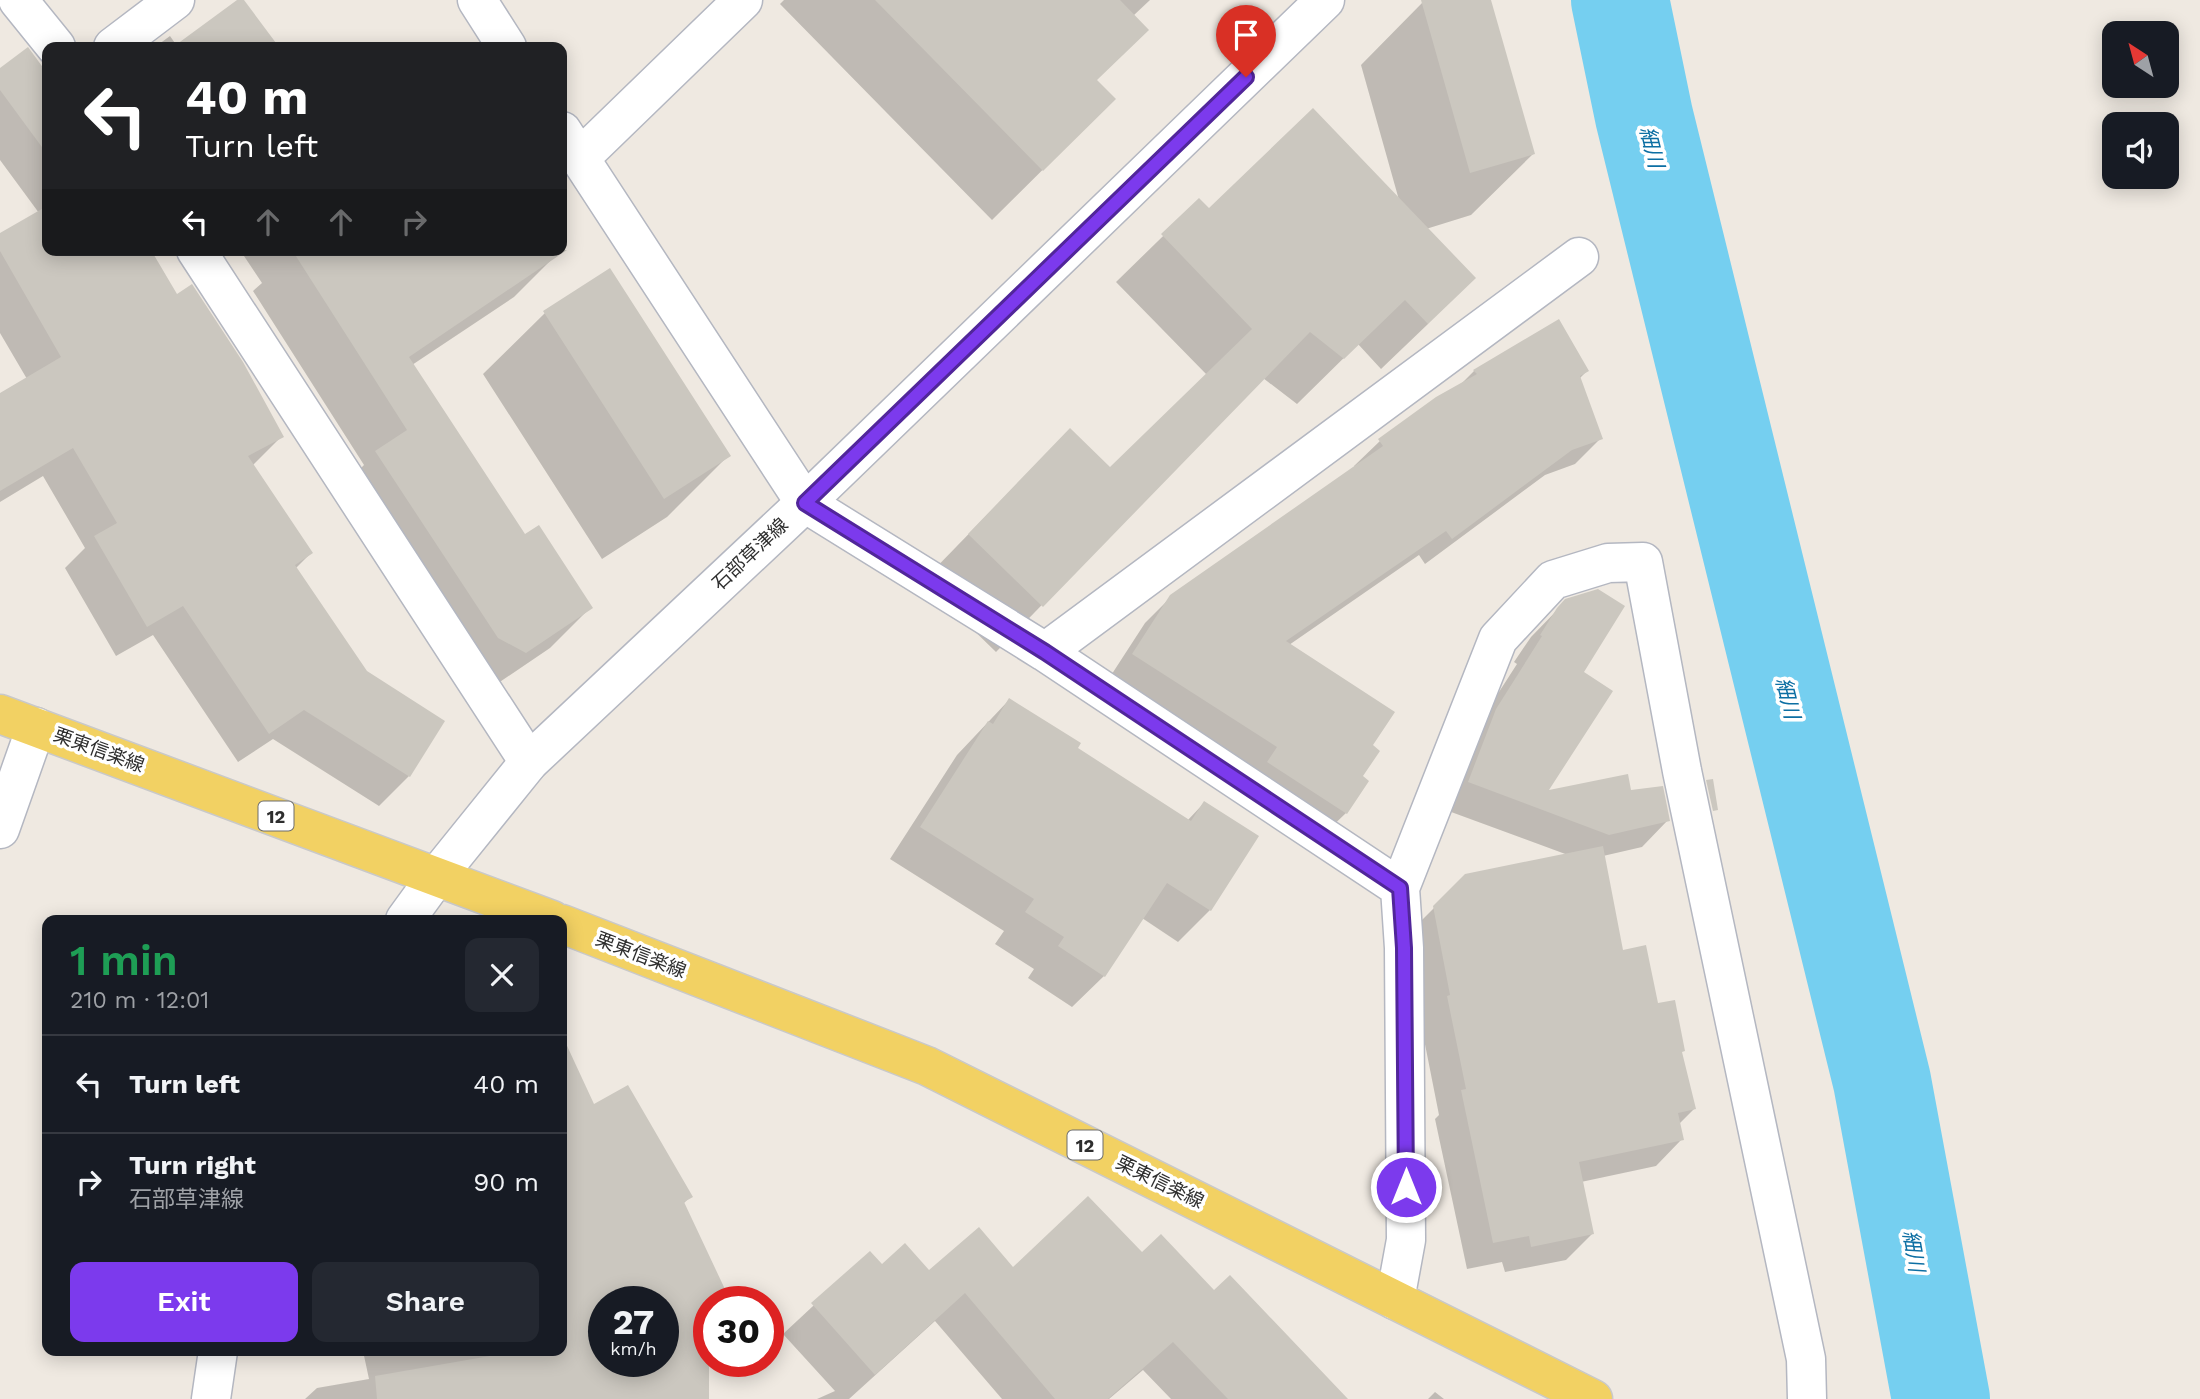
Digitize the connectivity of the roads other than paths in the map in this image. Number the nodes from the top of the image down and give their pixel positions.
1 (18, 0) edge
2 (175, 0) edge
3 (477, 0) edge
4 (743, 0) edge
5 (1325, 0) edge
6 (51, 42) edge
7 (120, 42) edge
8 (505, 42) edge
9 (571, 144) edge
10 (200, 256) edge
11 (1579, 257) dead end
12 (805, 503) junction
13 (1045, 652) junction
14 (0, 714) edge
15 (36, 727) junction
16 (529, 762) junction
17 (0, 829) edge
18 (437, 876) junction
19 (1400, 888) junction
20 (409, 915) edge
21 (539, 915) edge
22 (567, 926) edge
23 (1395, 1300) junction
24 (217, 1356) edge
25 (211, 1399) edge
26 (1592, 1399) edge
27 (1807, 1399) edge

1 - 6 street
2 - 7 street
3 - 8 street
4 - 9 street
5 - 12 street, 石部草津線
9 - 12 street
10 - 16 street
11 - 13 street
12 - 13 street
12 - 16 street, 石部草津線
13 - 19 street
14 - 15 main road, 栗東信楽線 / 12
15 - 17 street
15 - 18 main road, 栗東信楽線 / 12
16 - 18 street, 石部草津線
18 - 20 street, 石部草津線
18 - 21 main road, 栗東信楽線 / 12
19 - 23 street
19 - 27 street
22 - 23 main road, 栗東信楽線 / 12
23 - 26 main road, 栗東信楽線 / 12
24 - 25 street

